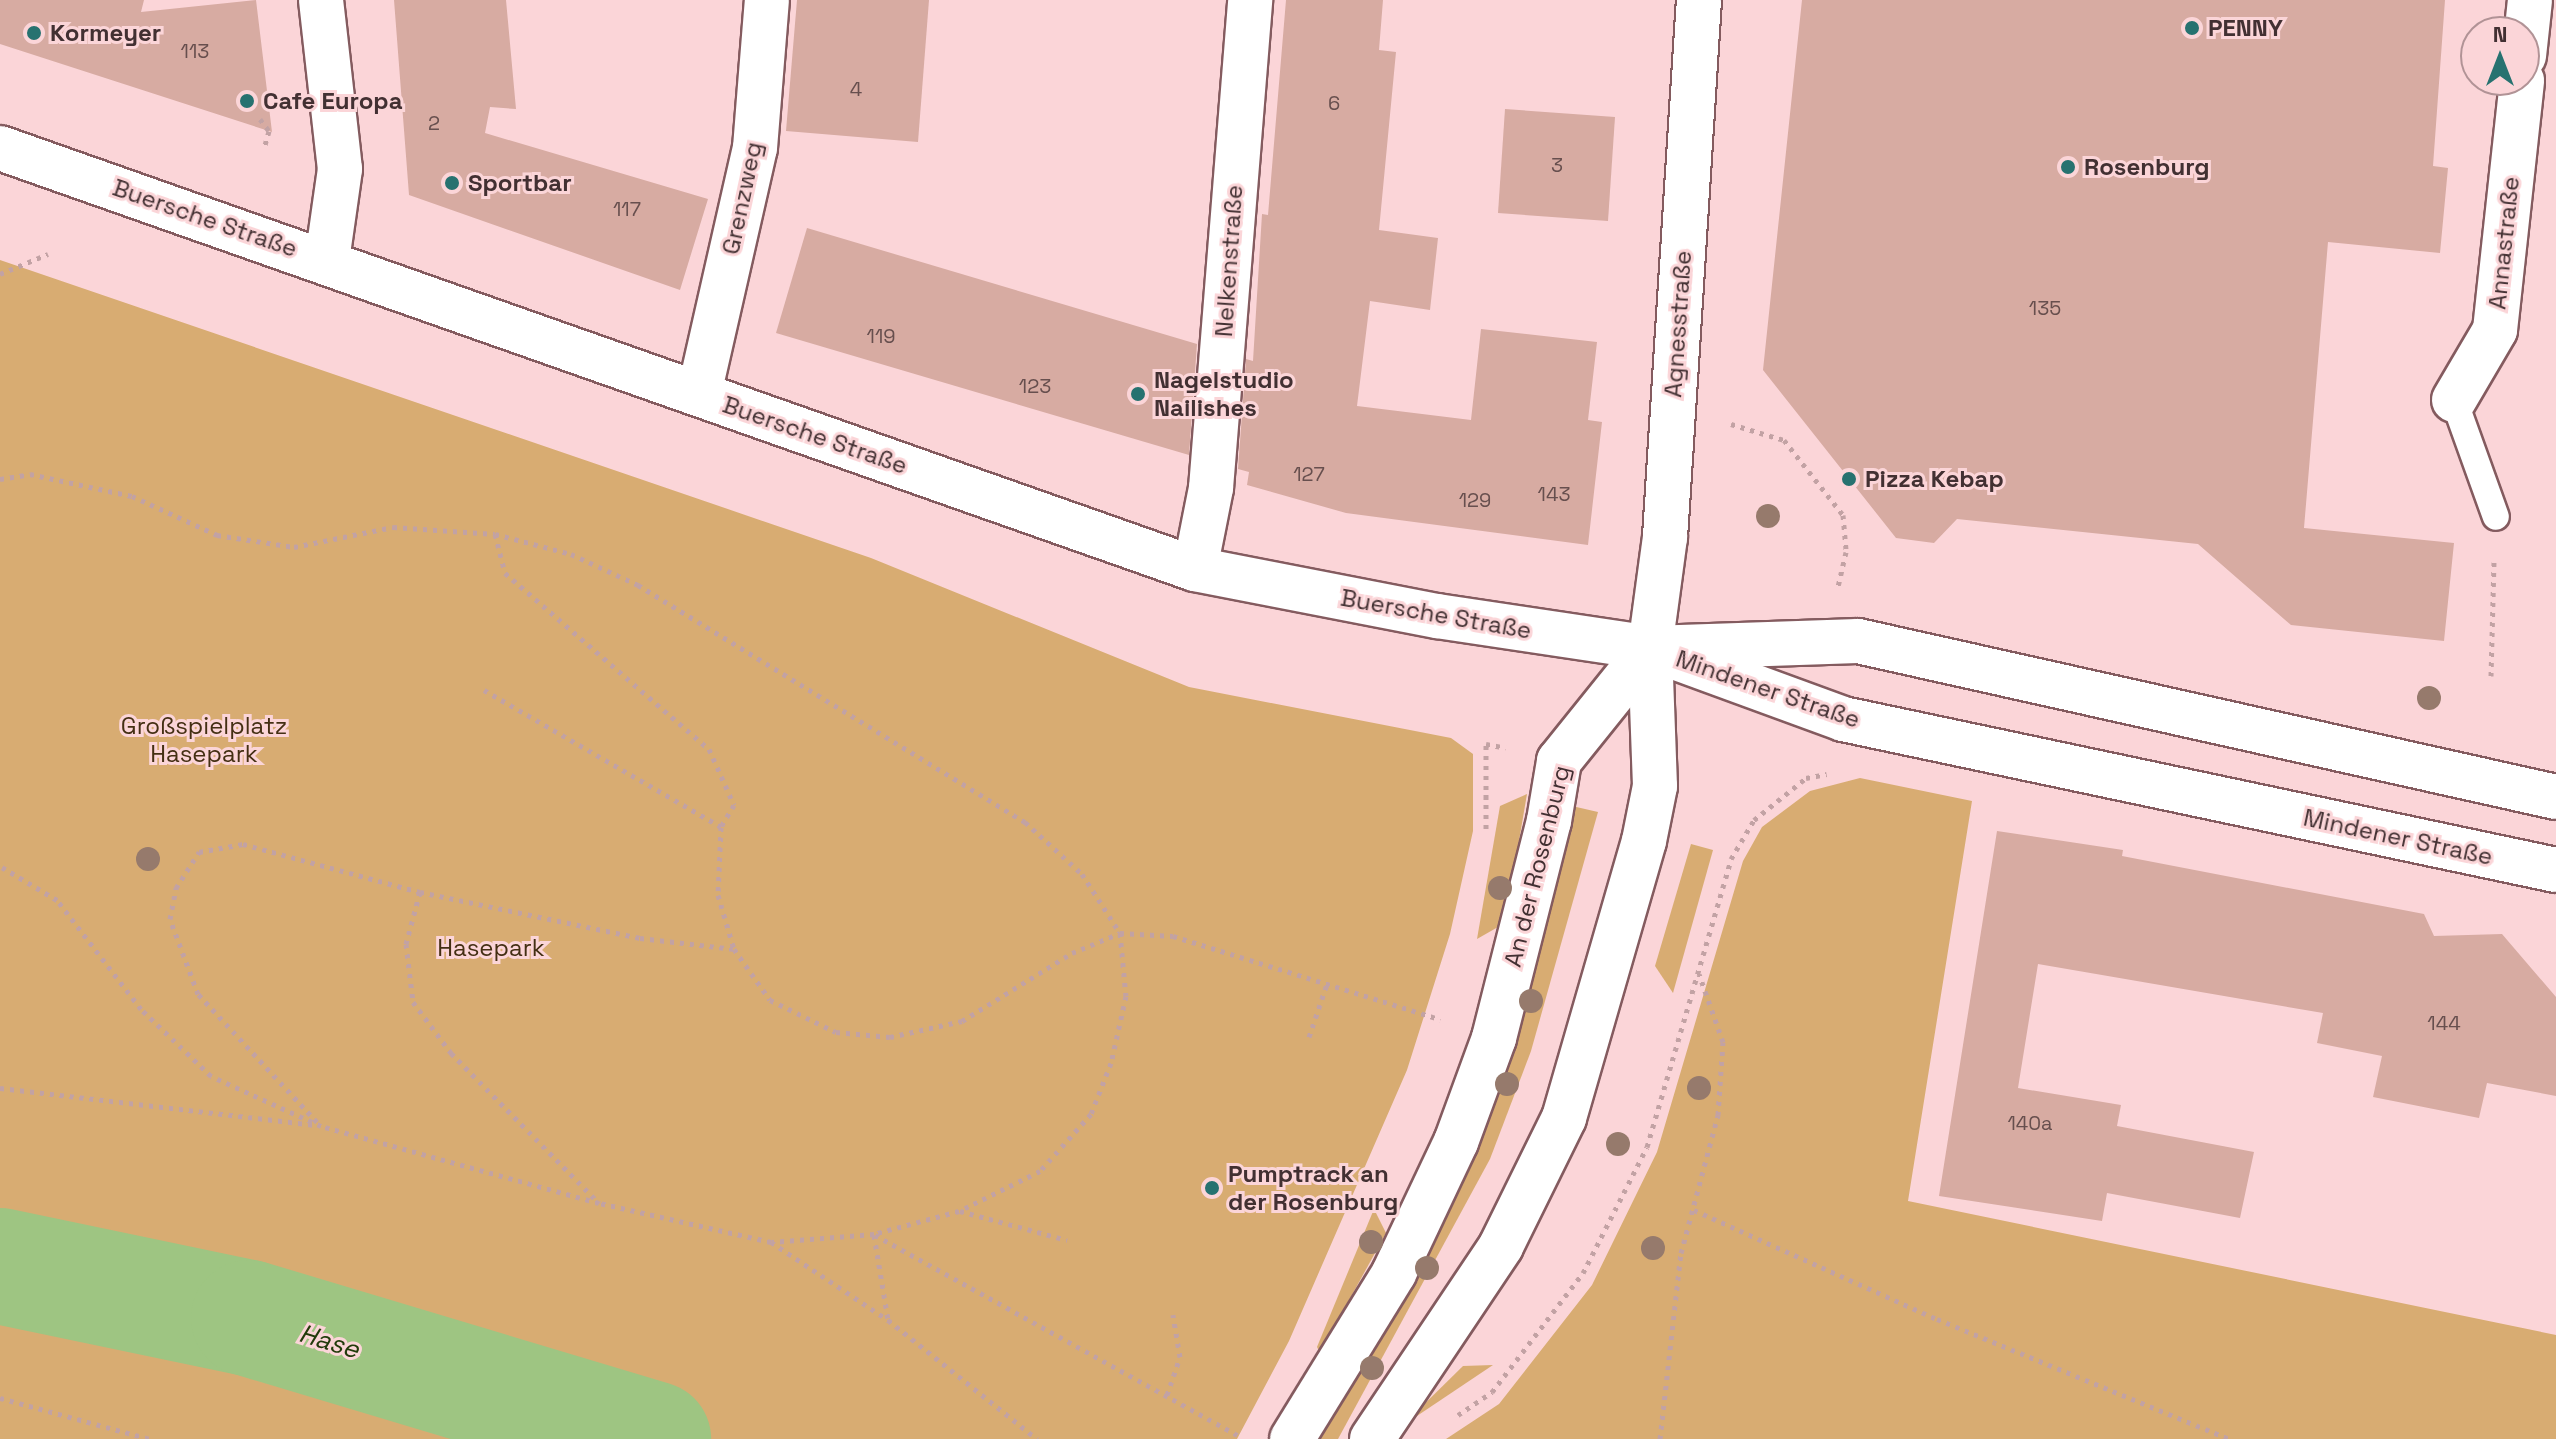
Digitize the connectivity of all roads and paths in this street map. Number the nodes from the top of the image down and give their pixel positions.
1 (321, 0) edge
2 (767, 0) edge
3 (1250, 0) edge
4 (1699, 0) edge
5 (2520, 96) edge
6 (260, 119) dead end
7 (265, 145) dead end
8 (0, 148) edge
9 (48, 254) dead end
10 (327, 260) junction
11 (0, 274) edge
12 (699, 394) junction
13 (2454, 400) joint
14 (1731, 424) dead end
15 (0, 479) edge
16 (2496, 517) joint
17 (495, 534) junction
18 (1195, 569) junction
19 (1840, 576) dead end
20 (1650, 648) junction
21 (2491, 676) dead end
22 (484, 690) dead end
23 (1486, 744) dead end
24 (1835, 773) dead end
25 (2556, 797) edge
26 (721, 827) junction
27 (1486, 835) dead end
28 (0, 866) edge
29 (2556, 870) edge
30 (420, 892) junction
31 (1120, 933) junction
32 (734, 949) junction
33 (1699, 973) junction
34 (1328, 981) junction
35 (1444, 1005) dead end
36 (1440, 1019) junction
37 (1435, 1032) dead end
38 (1309, 1037) dead end
39 (0, 1088) edge
40 (321, 1126) junction
41 (599, 1203) junction
42 (1694, 1210) junction
43 (959, 1211) junction
44 (874, 1234) junction
45 (1067, 1240) dead end
46 (771, 1242) junction
47 (1173, 1315) dead end
48 (888, 1320) junction
49 (1166, 1395) junction
50 (0, 1398) edge
51 (1447, 1423) dead end
52 (150, 1439) edge
53 (1037, 1439) edge
54 (1245, 1439) edge
55 (1292, 1439) edge
56 (1372, 1439) edge
57 (1660, 1439) edge
58 (2230, 1439) edge

1 - 10 street
2 - 12 street, Grenzweg
3 - 18 street, Nelkenstraße
4 - 20 street, Agnesstraße
5 - 13 street, Annastraße
6 - 7 path
8 - 10 street, Buersche Straße
9 - 11 path
10 - 12 street, Buersche Straße
12 - 18 street, Buersche Straße
13 - 16 lane, Annastraße
14 - 19 path
15 - 17 path
16 - 21 path
17 - 26 path
17 - 31 path
18 - 20 street, Buersche Straße
20 - 25 street, Mindener Straße
20 - 29 street, Mindener Straße
20 - 55 street, An der Rosenburg
20 - 56 street
22 - 26 path
23 - 27 path
24 - 33 path
26 - 32 path
28 - 40 path
30 - 32 path
30 - 40 path
30 - 41 path
31 - 32 path
31 - 34 path
31 - 43 path
33 - 42 path
33 - 51 path
34 - 36 path
34 - 38 path
35 - 36 path
36 - 37 path
39 - 40 path
40 - 41 path
41 - 46 path
42 - 57 path
42 - 58 path
43 - 44 path
43 - 45 path
44 - 46 path
44 - 48 path
44 - 49 path
46 - 48 path
47 - 49 path
48 - 53 path
49 - 54 path
50 - 52 path

